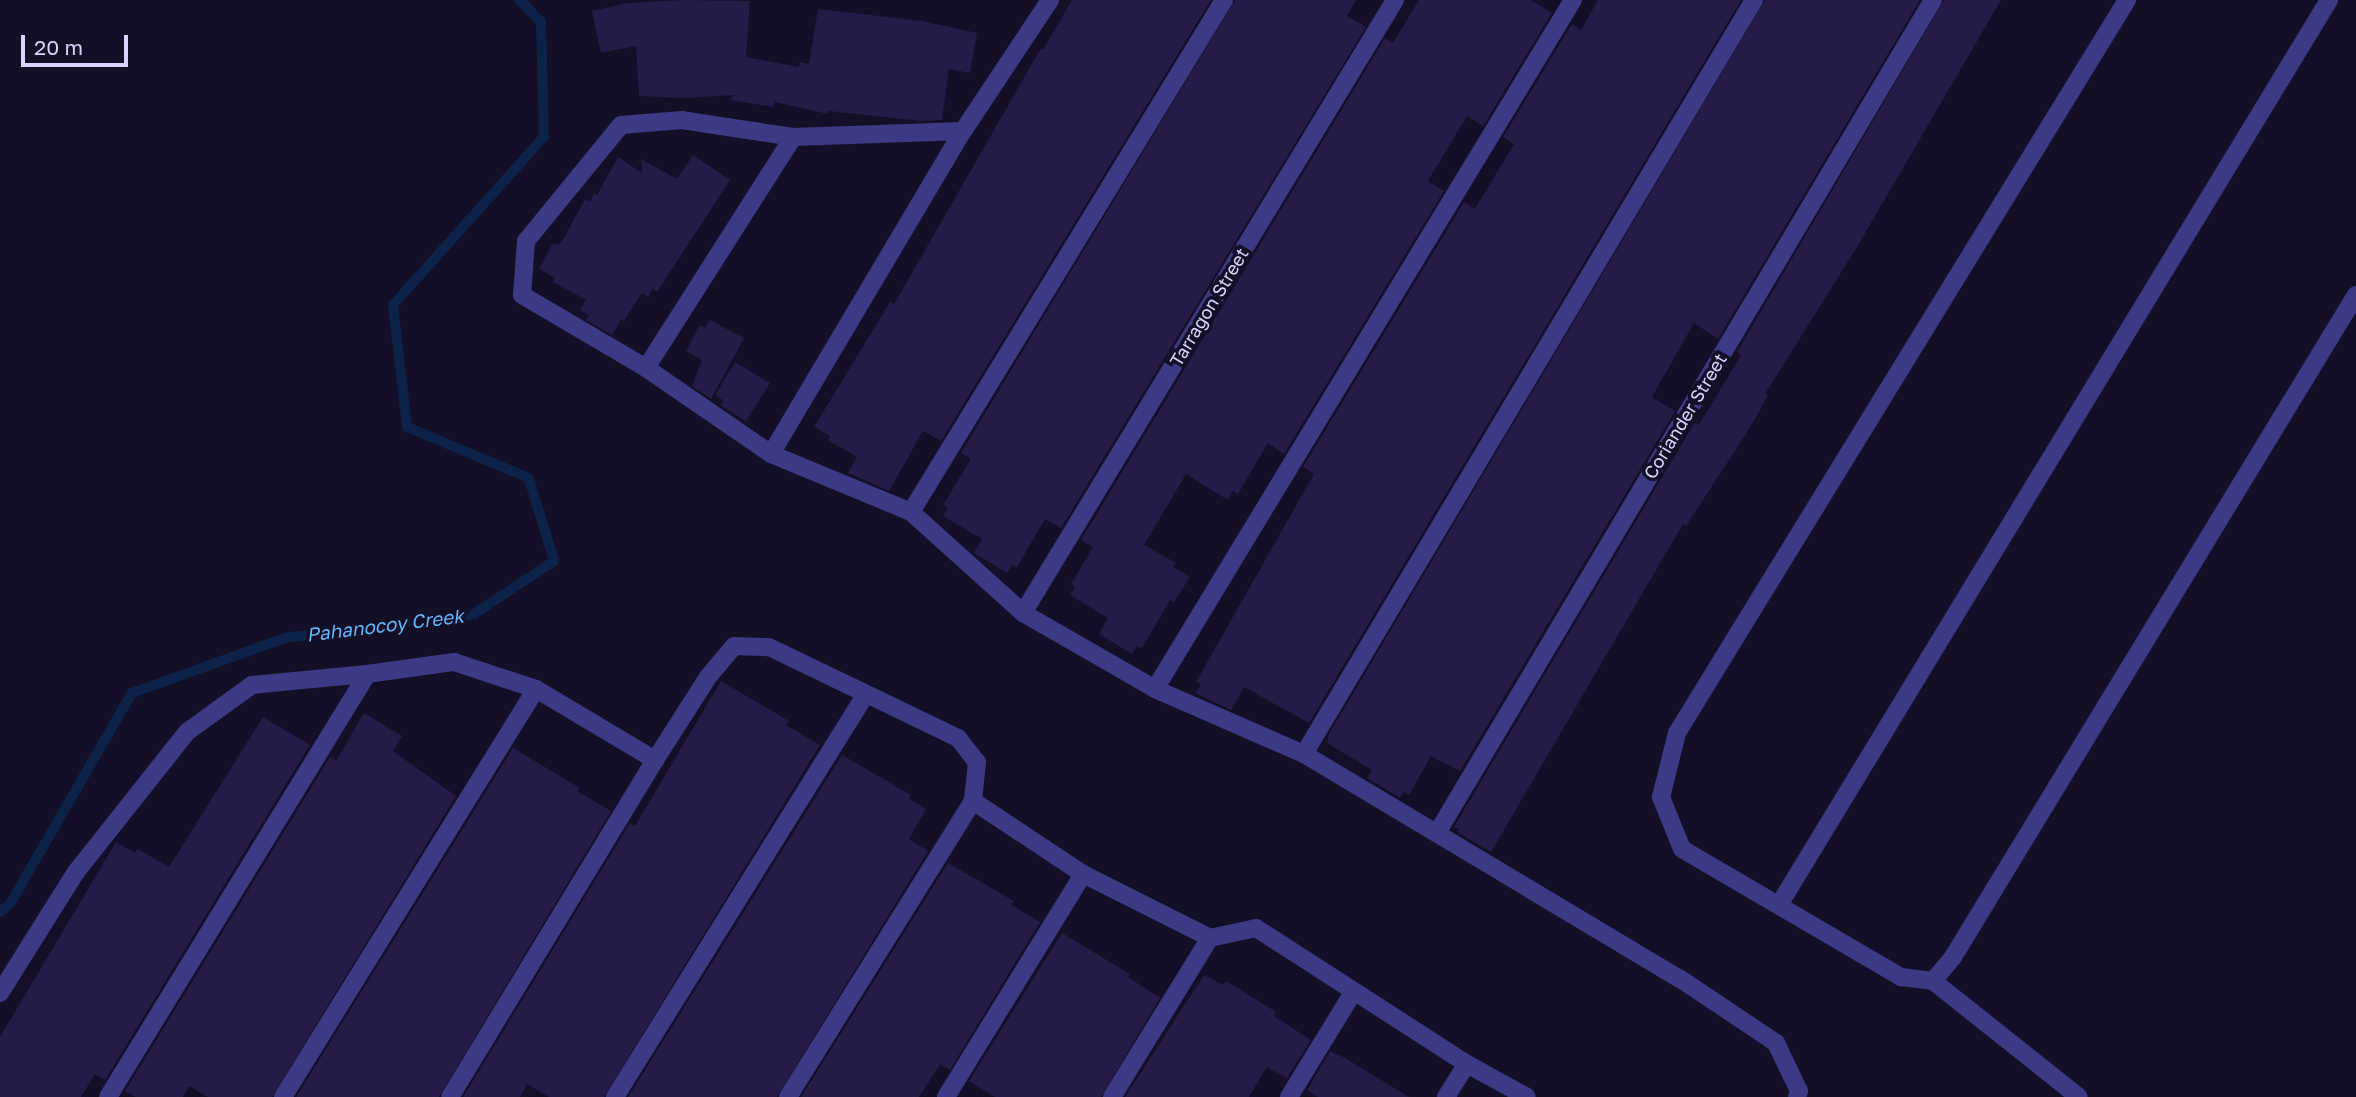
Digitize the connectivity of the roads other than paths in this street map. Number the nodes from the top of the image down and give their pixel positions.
1 (1050, 0) edge
2 (1224, 0) edge
3 (1395, 0) edge
4 (1573, 0) edge
5 (1754, 0) edge
6 (1933, 0) edge
7 (2127, 0) edge
8 (2329, 0) edge
9 (963, 131) junction
10 (793, 137) junction
11 (2356, 295) edge
12 (646, 368) junction
13 (771, 454) junction
14 (911, 512) junction
15 (1023, 613) junction
16 (367, 674) junction
17 (1155, 689) junction
18 (536, 690) junction
19 (865, 695) junction
20 (1304, 754) junction
21 (655, 760) junction
22 (972, 801) junction
23 (1437, 833) junction
24 (1083, 874) junction
25 (1779, 905) junction
26 (1210, 938) junction
27 (1933, 981) junction
28 (1354, 991) junction
29 (0, 993) edge
30 (1467, 1064) junction
31 (108, 1097) edge
32 (284, 1097) edge
33 (450, 1097) edge
34 (615, 1097) edge
35 (788, 1097) edge
36 (946, 1097) edge
37 (1112, 1097) edge
38 (1289, 1097) edge
39 (1446, 1097) edge
40 (1527, 1097) edge
41 (1797, 1097) edge
42 (2079, 1097) edge

1 - 9 street
2 - 14 street
3 - 15 street, Tarragon Street
4 - 17 street
5 - 20 street
6 - 23 street, Coriander Street
7 - 25 street
8 - 25 street
9 - 10 street
9 - 13 street
10 - 12 street
10 - 12 street
11 - 27 street
12 - 13 street
13 - 14 street
14 - 15 street
15 - 17 street
16 - 18 street
16 - 29 street
16 - 31 street
17 - 20 street
18 - 21 street
18 - 32 street
19 - 21 street
19 - 22 street
19 - 34 street
20 - 23 street
21 - 33 street
22 - 24 street
22 - 35 street
23 - 41 street
24 - 26 street
24 - 36 street
25 - 27 street
26 - 28 street
26 - 37 street
27 - 42 street
28 - 30 street
28 - 38 street
30 - 39 street
30 - 40 street

